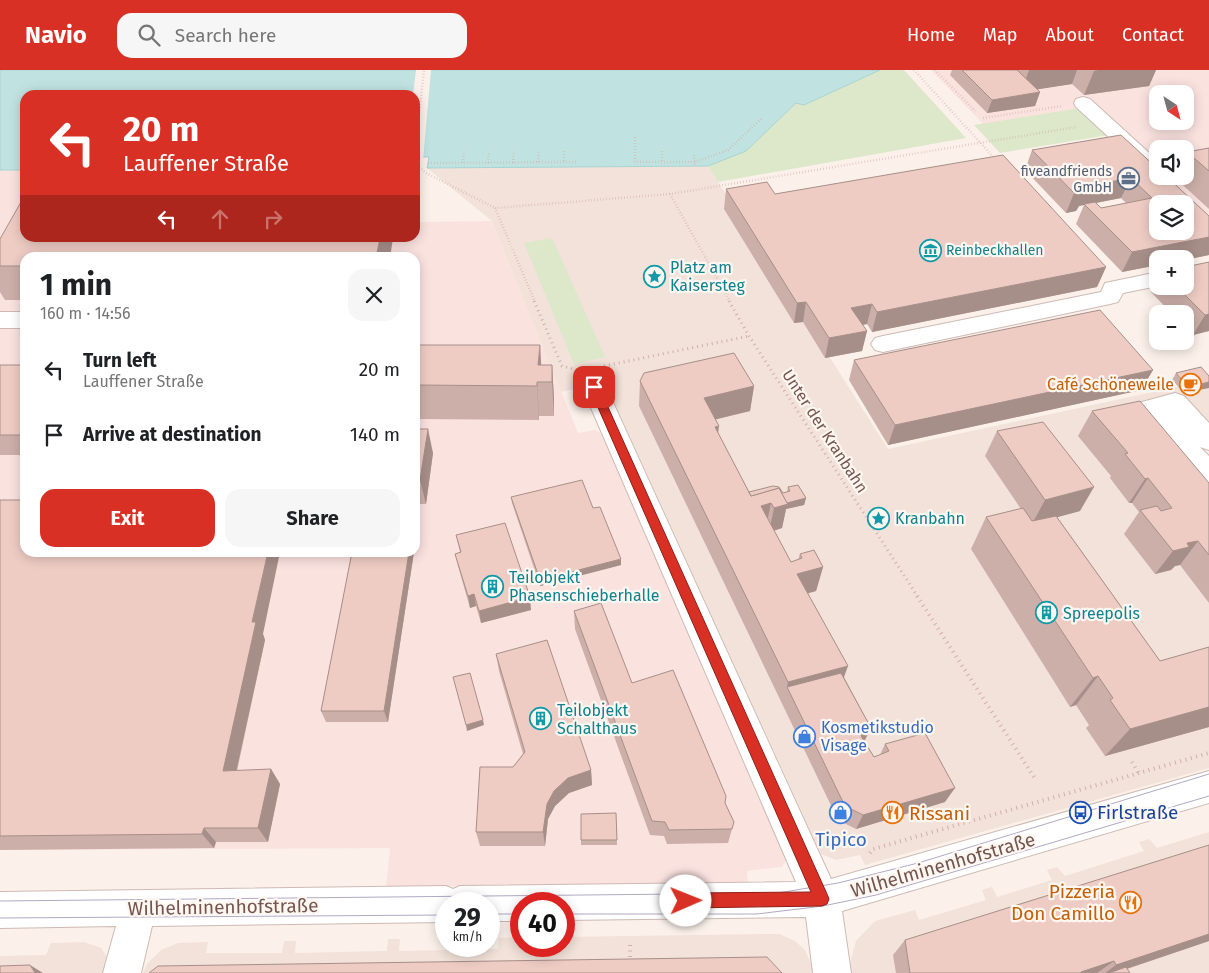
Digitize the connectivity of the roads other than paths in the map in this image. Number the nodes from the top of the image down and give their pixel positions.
1 (1083, 103) road end
2 (1149, 163) edge
3 (1149, 279) edge
4 (0, 320) edge
5 (20, 320) edge
6 (883, 344) dead end
7 (587, 379) road end
8 (1209, 440) edge
9 (1209, 474) edge
10 (1209, 787) edge
11 (822, 899) junction
12 (500, 903) edge
13 (435, 904) edge
14 (139, 908) junction
15 (0, 910) edge
16 (122, 973) edge
17 (832, 973) edge

1 - 2 street
3 - 6 street
4 - 5 street
7 - 11 street
8 - 9 street
10 - 11 street, Wilhelminenhofstraße
11 - 12 street, Wilhelminenhofstraße
11 - 17 street
13 - 14 street, Wilhelminenhofstraße
14 - 15 street, Wilhelminenhofstraße
14 - 16 street

